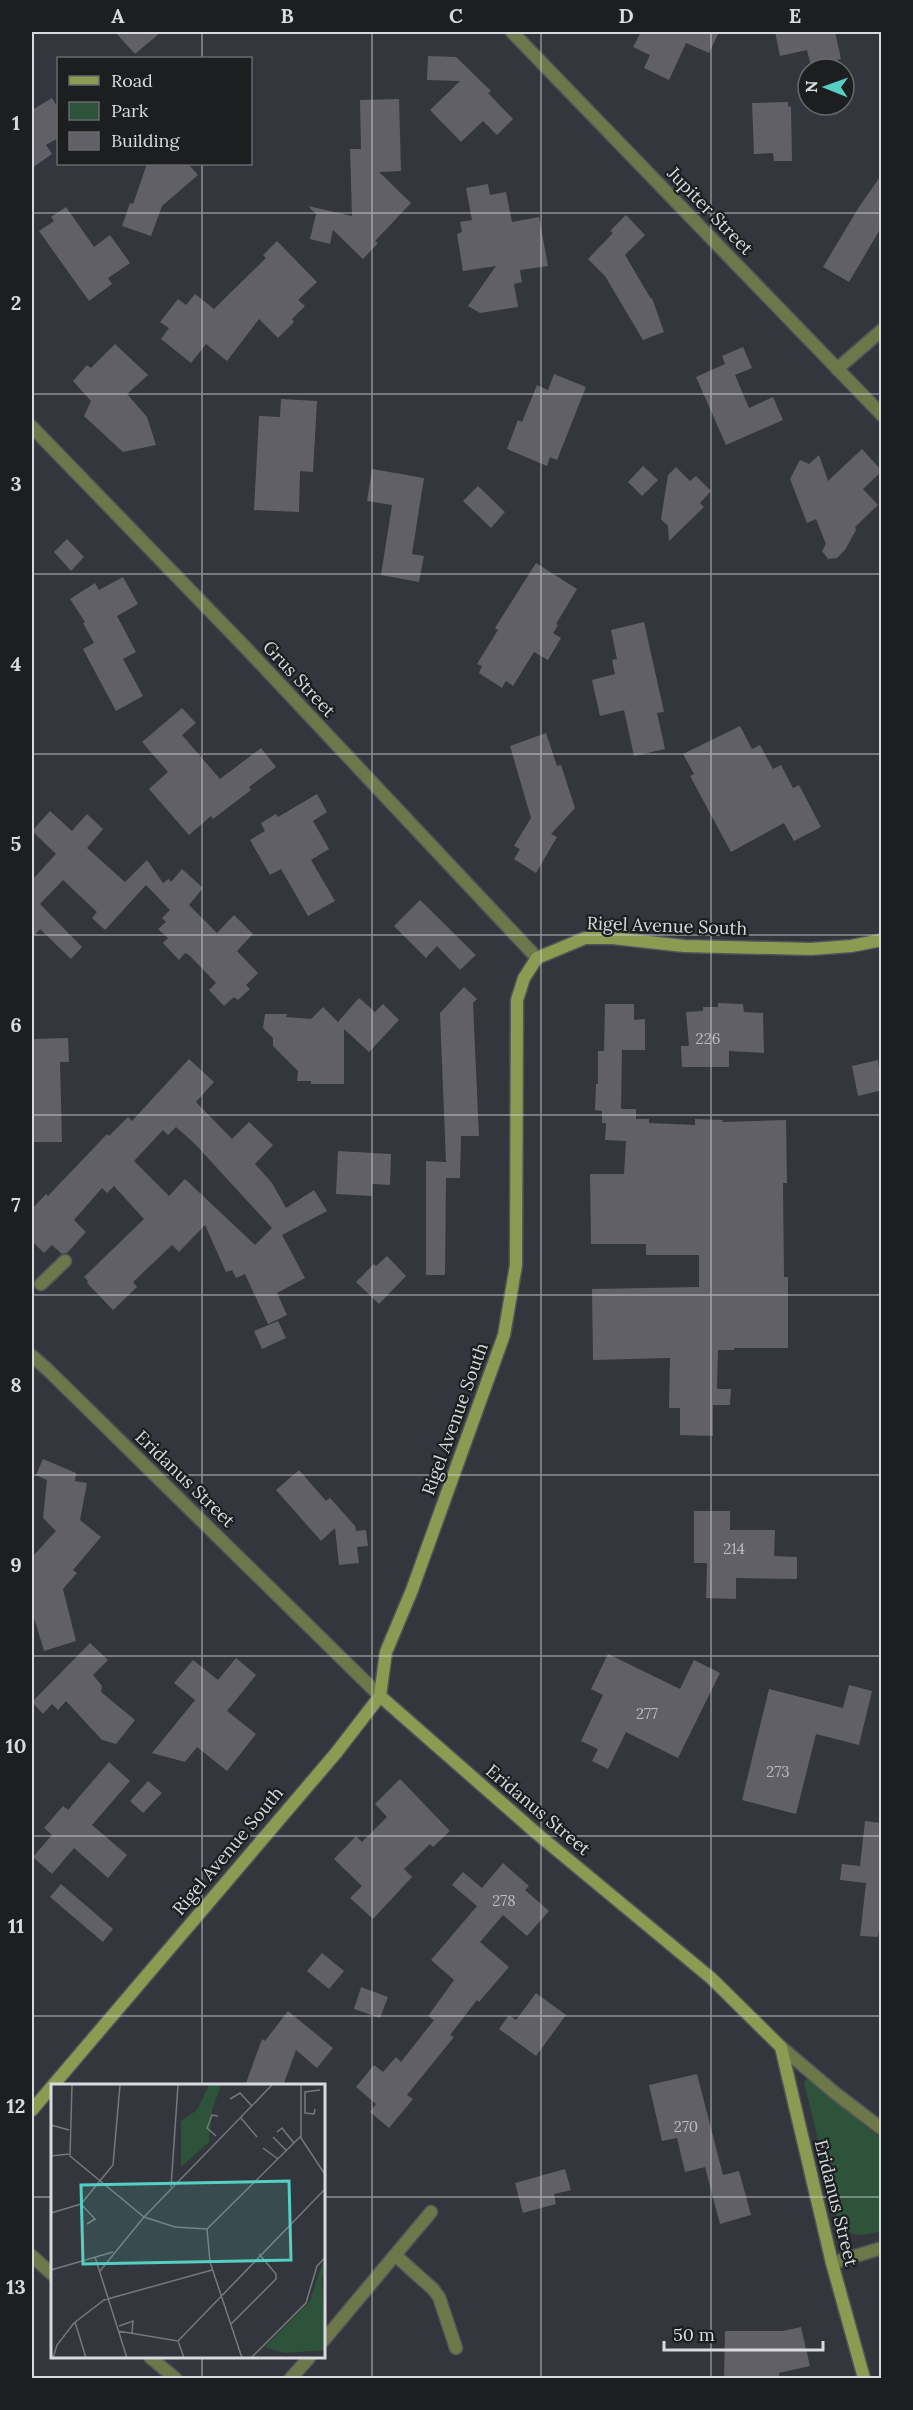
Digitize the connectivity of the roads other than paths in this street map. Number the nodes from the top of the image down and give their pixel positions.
1 (512, 32) edge
2 (882, 330) edge
3 (837, 369) junction
4 (882, 415) edge
5 (32, 427) edge
6 (882, 940) edge
7 (537, 958) junction
8 (65, 1261) dead end
9 (41, 1284) dead end
10 (32, 1356) edge
11 (32, 1368) edge
12 (47, 1369) junction
13 (380, 1696) junction
14 (781, 2047) junction
15 (54, 2084) edge
16 (51, 2088) edge
17 (32, 2110) edge
18 (882, 2129) edge
19 (431, 2212) dead end
20 (882, 2248) edge
21 (395, 2255) junction
22 (32, 2256) edge
23 (832, 2263) junction
24 (51, 2273) edge
25 (326, 2338) edge
26 (456, 2348) dead end
27 (152, 2359) edge
28 (308, 2359) edge
29 (175, 2379) edge
30 (291, 2379) edge
31 (864, 2379) edge

1 - 3 street, Jupiter Street
2 - 3 street
3 - 4 street, Jupiter Street
5 - 7 street, Grus Street
6 - 7 main road, Rigel Avenue South
7 - 13 main road, Rigel Avenue South
8 - 9 street
10 - 12 street, Eridanus Street
11 - 12 street
12 - 13 street, Eridanus Street
13 - 14 main road, Eridanus Street
13 - 15 main road, Rigel Avenue South
14 - 18 street
14 - 23 main road, Eridanus Street
16 - 17 main road, Rigel Avenue South
19 - 21 street
20 - 23 street
21 - 25 street
21 - 26 street
22 - 24 street
23 - 31 main road, Eridanus Street
27 - 29 street
28 - 30 street

